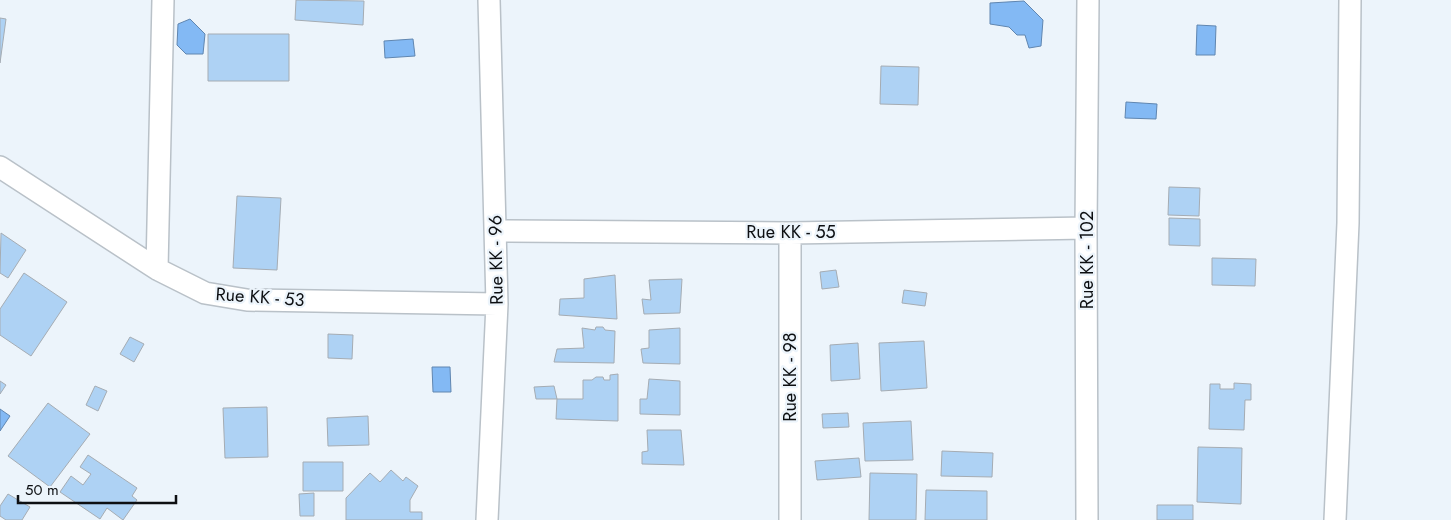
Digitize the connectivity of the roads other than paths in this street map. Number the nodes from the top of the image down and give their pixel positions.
1 (163, 0) edge
2 (489, 0) edge
3 (1088, 0) edge
4 (1350, 0) edge
5 (0, 168) edge
6 (1086, 228) junction
7 (496, 230) junction
8 (790, 233) junction
9 (157, 269) junction
10 (497, 304) junction
11 (487, 520) edge
12 (790, 520) edge
13 (1087, 520) edge
14 (1335, 520) edge

1 - 9 street
2 - 7 street, Rue KK - 96
3 - 6 street, Rue KK - 102
4 - 14 street
5 - 9 street, Rue KK - 53
6 - 8 street, Rue KK - 55
6 - 13 street, Rue KK - 102
7 - 8 street, Rue KK - 55
7 - 10 street, Rue KK - 96
8 - 12 street, Rue KK - 98
9 - 10 street, Rue KK - 53
10 - 11 street, Rue KK - 96

